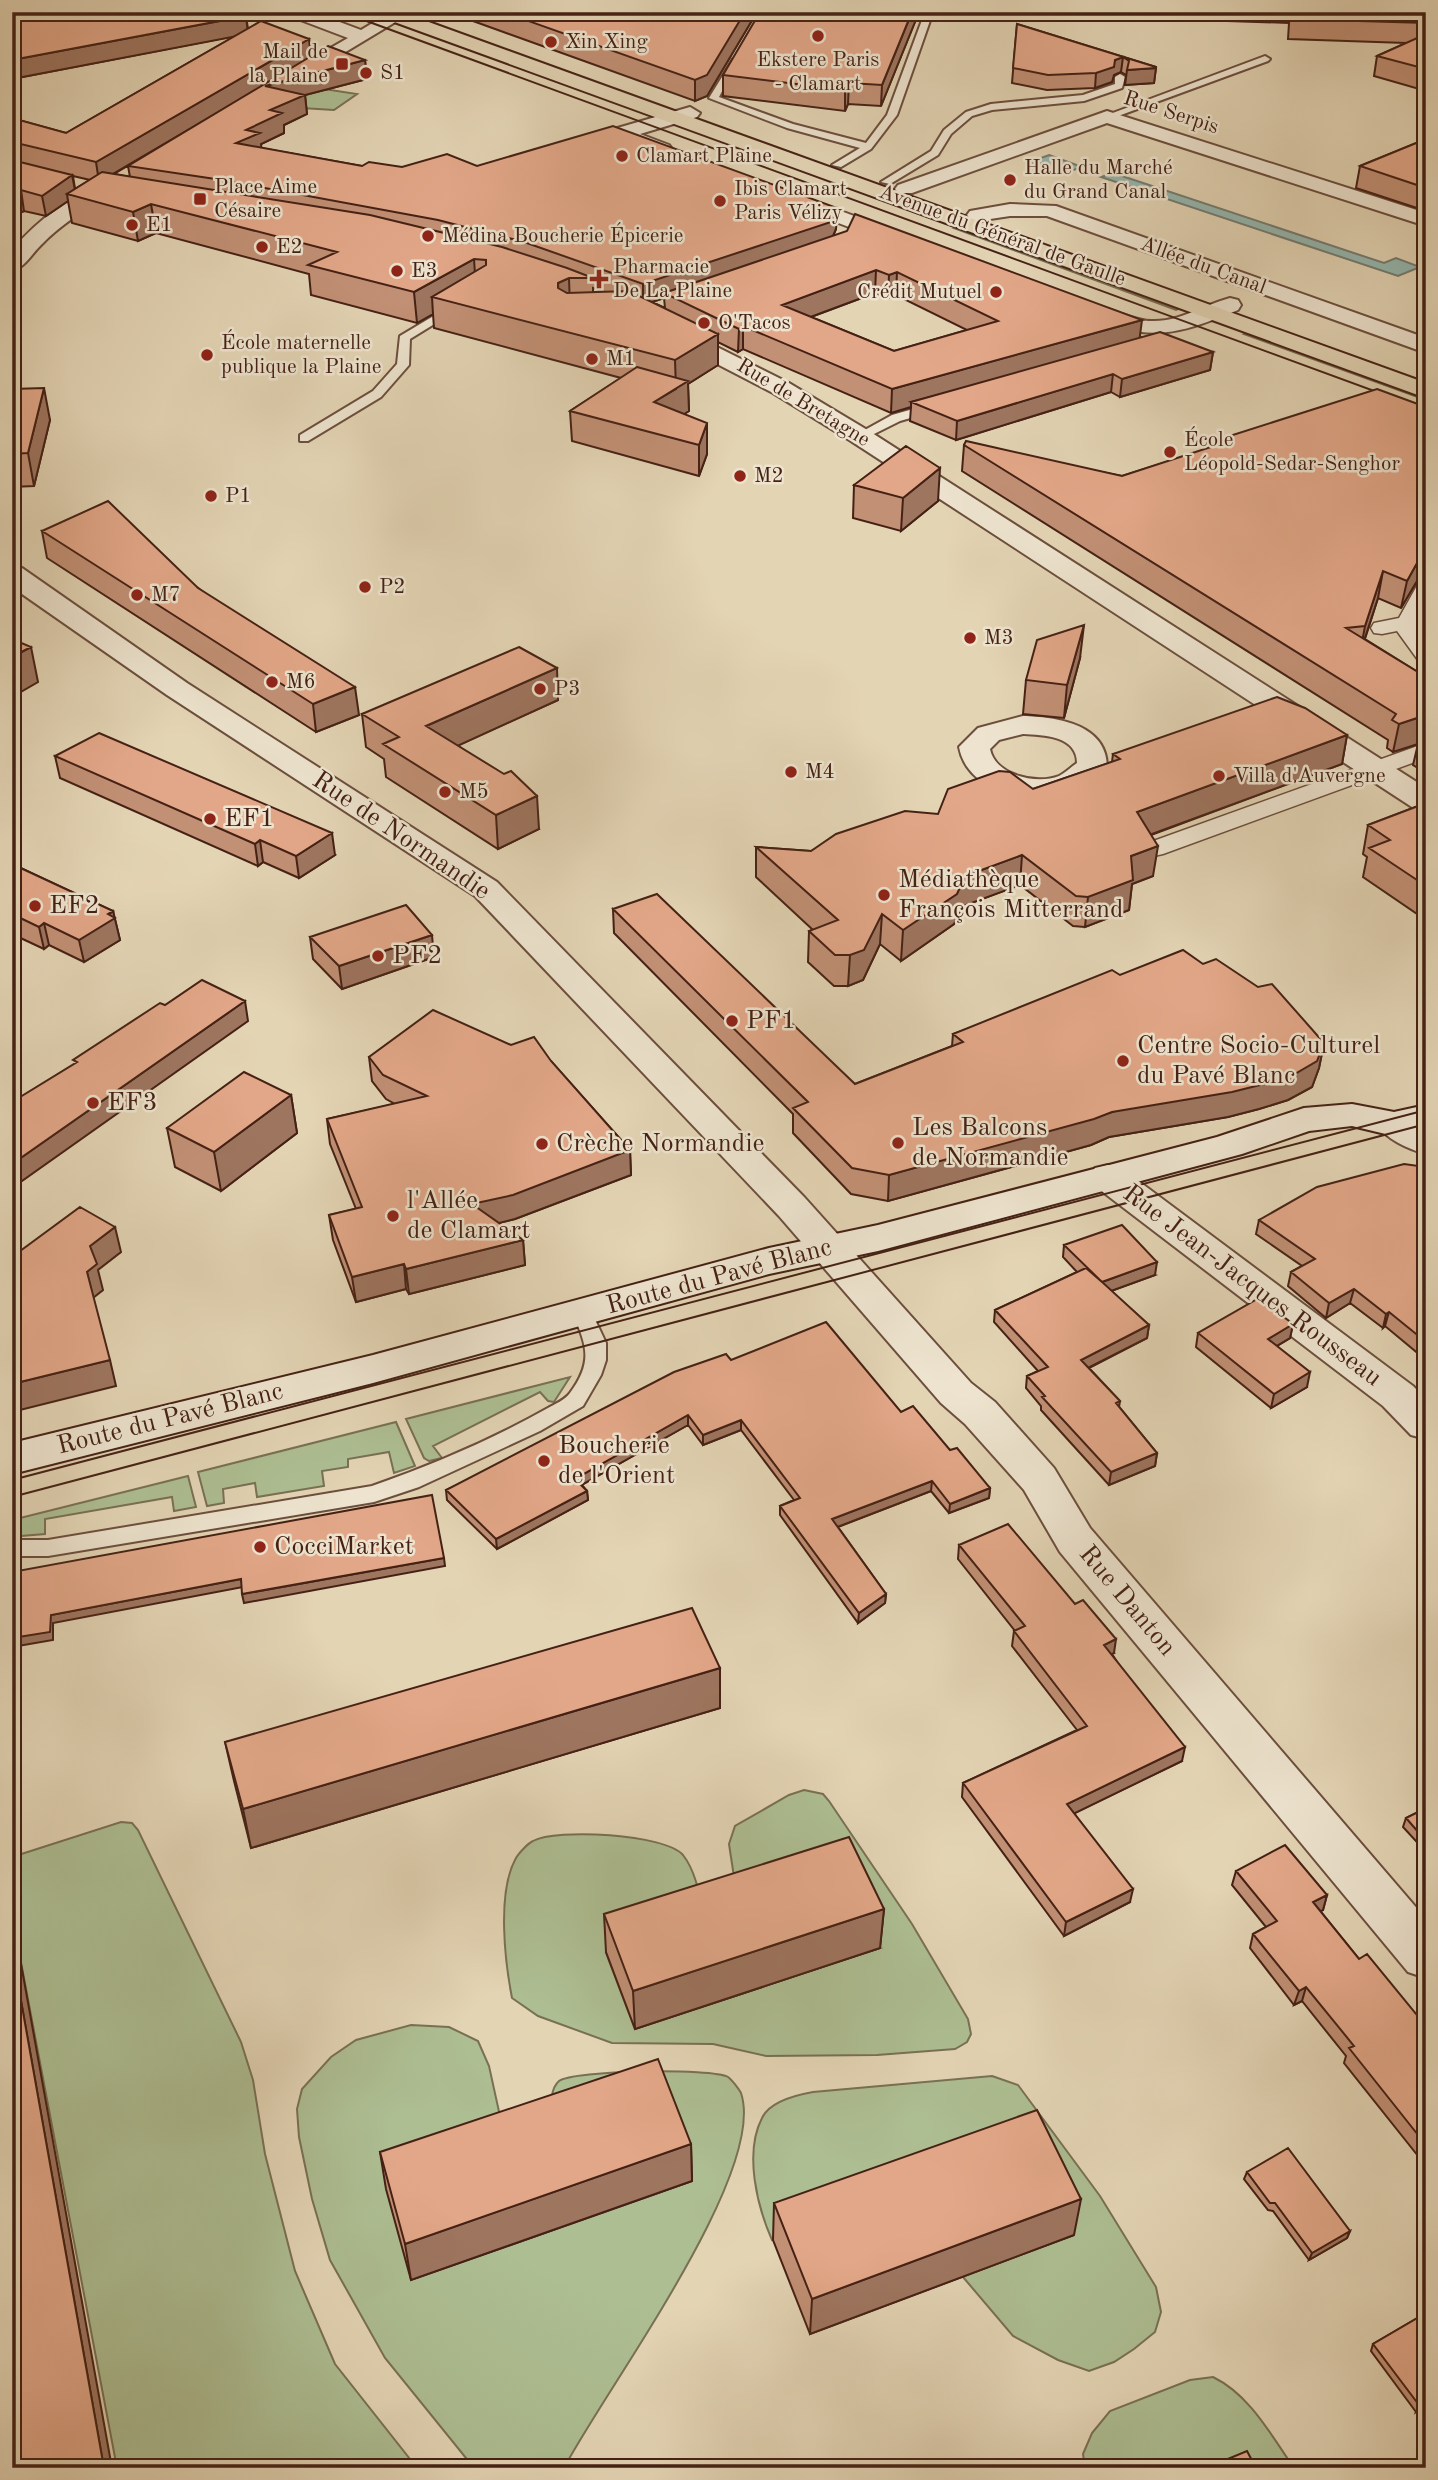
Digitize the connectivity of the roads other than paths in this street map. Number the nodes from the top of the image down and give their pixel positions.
1 (296, 12) edge
2 (929, 12) edge
3 (399, 13) edge
4 (360, 36) junction
5 (739, 55) edge
6 (1265, 59) dead end
7 (1120, 77) dead end
8 (282, 84) edge
9 (682, 115) junction
10 (1107, 117) junction
11 (868, 147) junction
12 (684, 157) edge
13 (837, 165) junction
14 (134, 174) edge
15 (67, 186) edge
16 (895, 186) junction
17 (773, 191) edge
18 (101, 192) junction
19 (128, 195) edge
20 (977, 215) junction
21 (1426, 220) edge
22 (923, 248) edge
23 (12, 265) edge
24 (464, 303) edge
25 (1070, 304) edge
26 (1221, 309) junction
27 (651, 321) edge
28 (1426, 346) edge
29 (1426, 376) edge
30 (1426, 391) edge
31 (947, 403) edge
32 (860, 436) junction
33 (304, 438) dead end
34 (12, 574) edge
35 (1426, 586) edge
36 (1407, 623) junction
37 (1382, 628) dead end
38 (1426, 656) edge
39 (1272, 703) junction
40 (1240, 714) edge
41 (1426, 750) edge
42 (1374, 769) junction
43 (1426, 802) edge
44 (1154, 849) edge
45 (1415, 1127) edge
46 (1108, 1177) junction
47 (828, 1247) junction
48 (583, 1314) junction
49 (1426, 1424) edge
50 (12, 1459) edge
51 (12, 1548) edge
52 (1426, 1956) edge

1 - 4 street
2 - 11 lane
3 - 4 street
3 - 9 main road, Avenue du Général de Gaulle
4 - 8 street
5 - 11 lane
6 - 10 lane
7 - 16 lane
9 - 12 street
9 - 13 main road, Avenue du Général de Gaulle
9 - 26 main road, Avenue du Général de Gaulle
10 - 16 street, Rue Serpis
10 - 21 street, Rue Serpis
11 - 13 lane
13 - 16 main road, Avenue du Général de Gaulle
14 - 18 street
15 - 18 street
16 - 20 main road, Avenue du Général de Gaulle
17 - 22 street, Avenue du Général de Gaulle
18 - 19 street
18 - 23 street
20 - 26 main road, Avenue du Général de Gaulle
20 - 28 street, Allée du Canal
24 - 33 lane
25 - 26 street, Avenue du Général de Gaulle
26 - 29 main road, Avenue du Général de Gaulle
26 - 30 main road, Avenue du Général de Gaulle
27 - 32 street, Rue de Bretagne
31 - 32 lane
32 - 39 street, Rue de Bretagne
34 - 47 street, Rue de Normandie
35 - 36 street
36 - 37 street
36 - 38 street
39 - 40 street
39 - 42 street, Rue de Bretagne
41 - 42 street
42 - 43 street, Rue de Bretagne
42 - 44 street
45 - 46 street, Route du Pavé Blanc
46 - 47 street, Route du Pavé Blanc
46 - 49 street, Rue Jean-Jacques Rousseau
47 - 48 street, Route du Pavé Blanc
47 - 52 street, Rue Danton
48 - 50 street, Route du Pavé Blanc
48 - 51 lane

